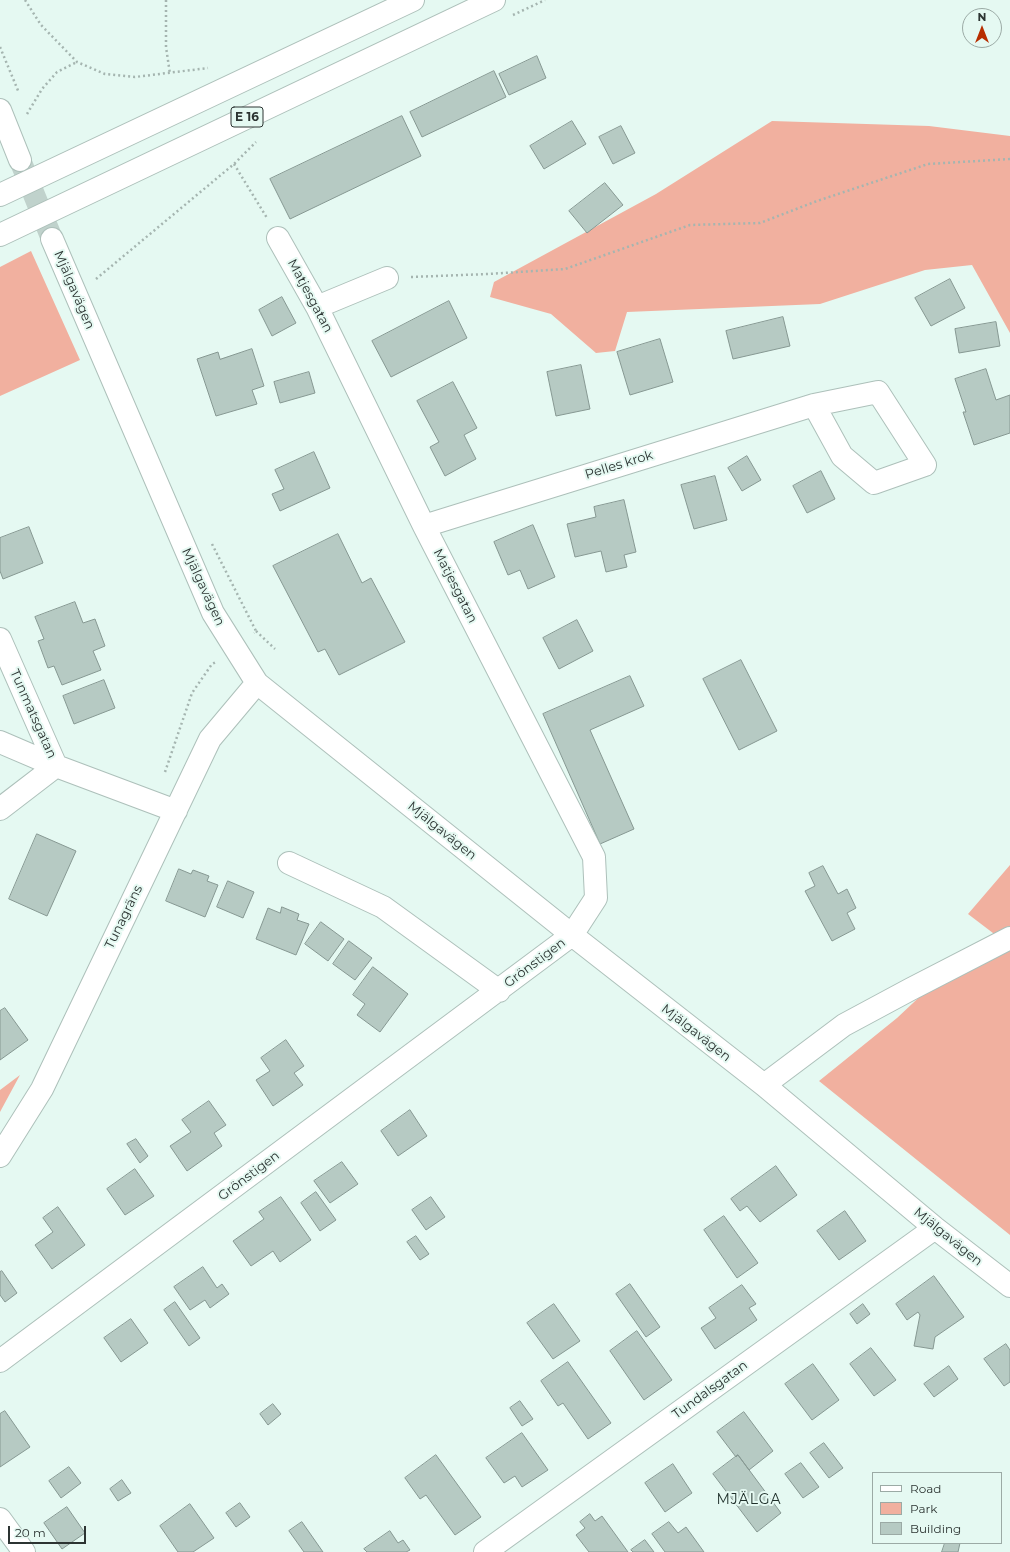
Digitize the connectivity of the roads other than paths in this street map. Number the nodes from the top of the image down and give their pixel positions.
1 (413, 0) edge
2 (494, 0) edge
3 (0, 110) edge
4 (20, 160) tunnel mouth
5 (0, 194) edge
6 (0, 235) edge
7 (278, 238) road end
8 (52, 239) tunnel mouth
9 (387, 278) road end
10 (317, 307) junction
11 (814, 405) junction
12 (424, 526) junction
13 (0, 639) edge
14 (257, 683) junction
15 (0, 742) edge
16 (56, 766) junction
17 (0, 809) edge
18 (176, 811) junction
19 (289, 863) dead end
20 (572, 935) junction
21 (1010, 938) edge
22 (499, 990) junction
23 (764, 1085) junction
24 (0, 1156) edge
25 (935, 1228) junction
26 (1010, 1286) edge
27 (0, 1362) edge
28 (0, 1519) edge
29 (24, 1552) edge
30 (485, 1552) edge

1 - 5 main road, E 16
2 - 6 main road, E 16
3 - 4 main road
7 - 10 main road, Matjesgatan
8 - 14 main road, Mjälgavägen
9 - 10 main road
10 - 12 main road, Matjesgatan
11 - 11 main road, Pelles krok
11 - 12 main road, Pelles krok
12 - 20 main road, Matjesgatan
13 - 16 main road, Tunmatsgatan
14 - 18 main road, Tunagräns
14 - 20 main road, Mjälgavägen
15 - 16 main road, Tunmatsgatan
16 - 17 main road
16 - 18 main road, Tunmatsgatan
18 - 24 main road, Tunagräns
19 - 22 main road, Grönstigen
20 - 22 main road, Grönstigen
20 - 23 main road, Mjälgavägen
21 - 23 main road
22 - 27 main road, Grönstigen
23 - 25 main road, Mjälgavägen
25 - 26 main road, Mjälgavägen
25 - 30 main road, Tundalsgatan
28 - 29 main road

